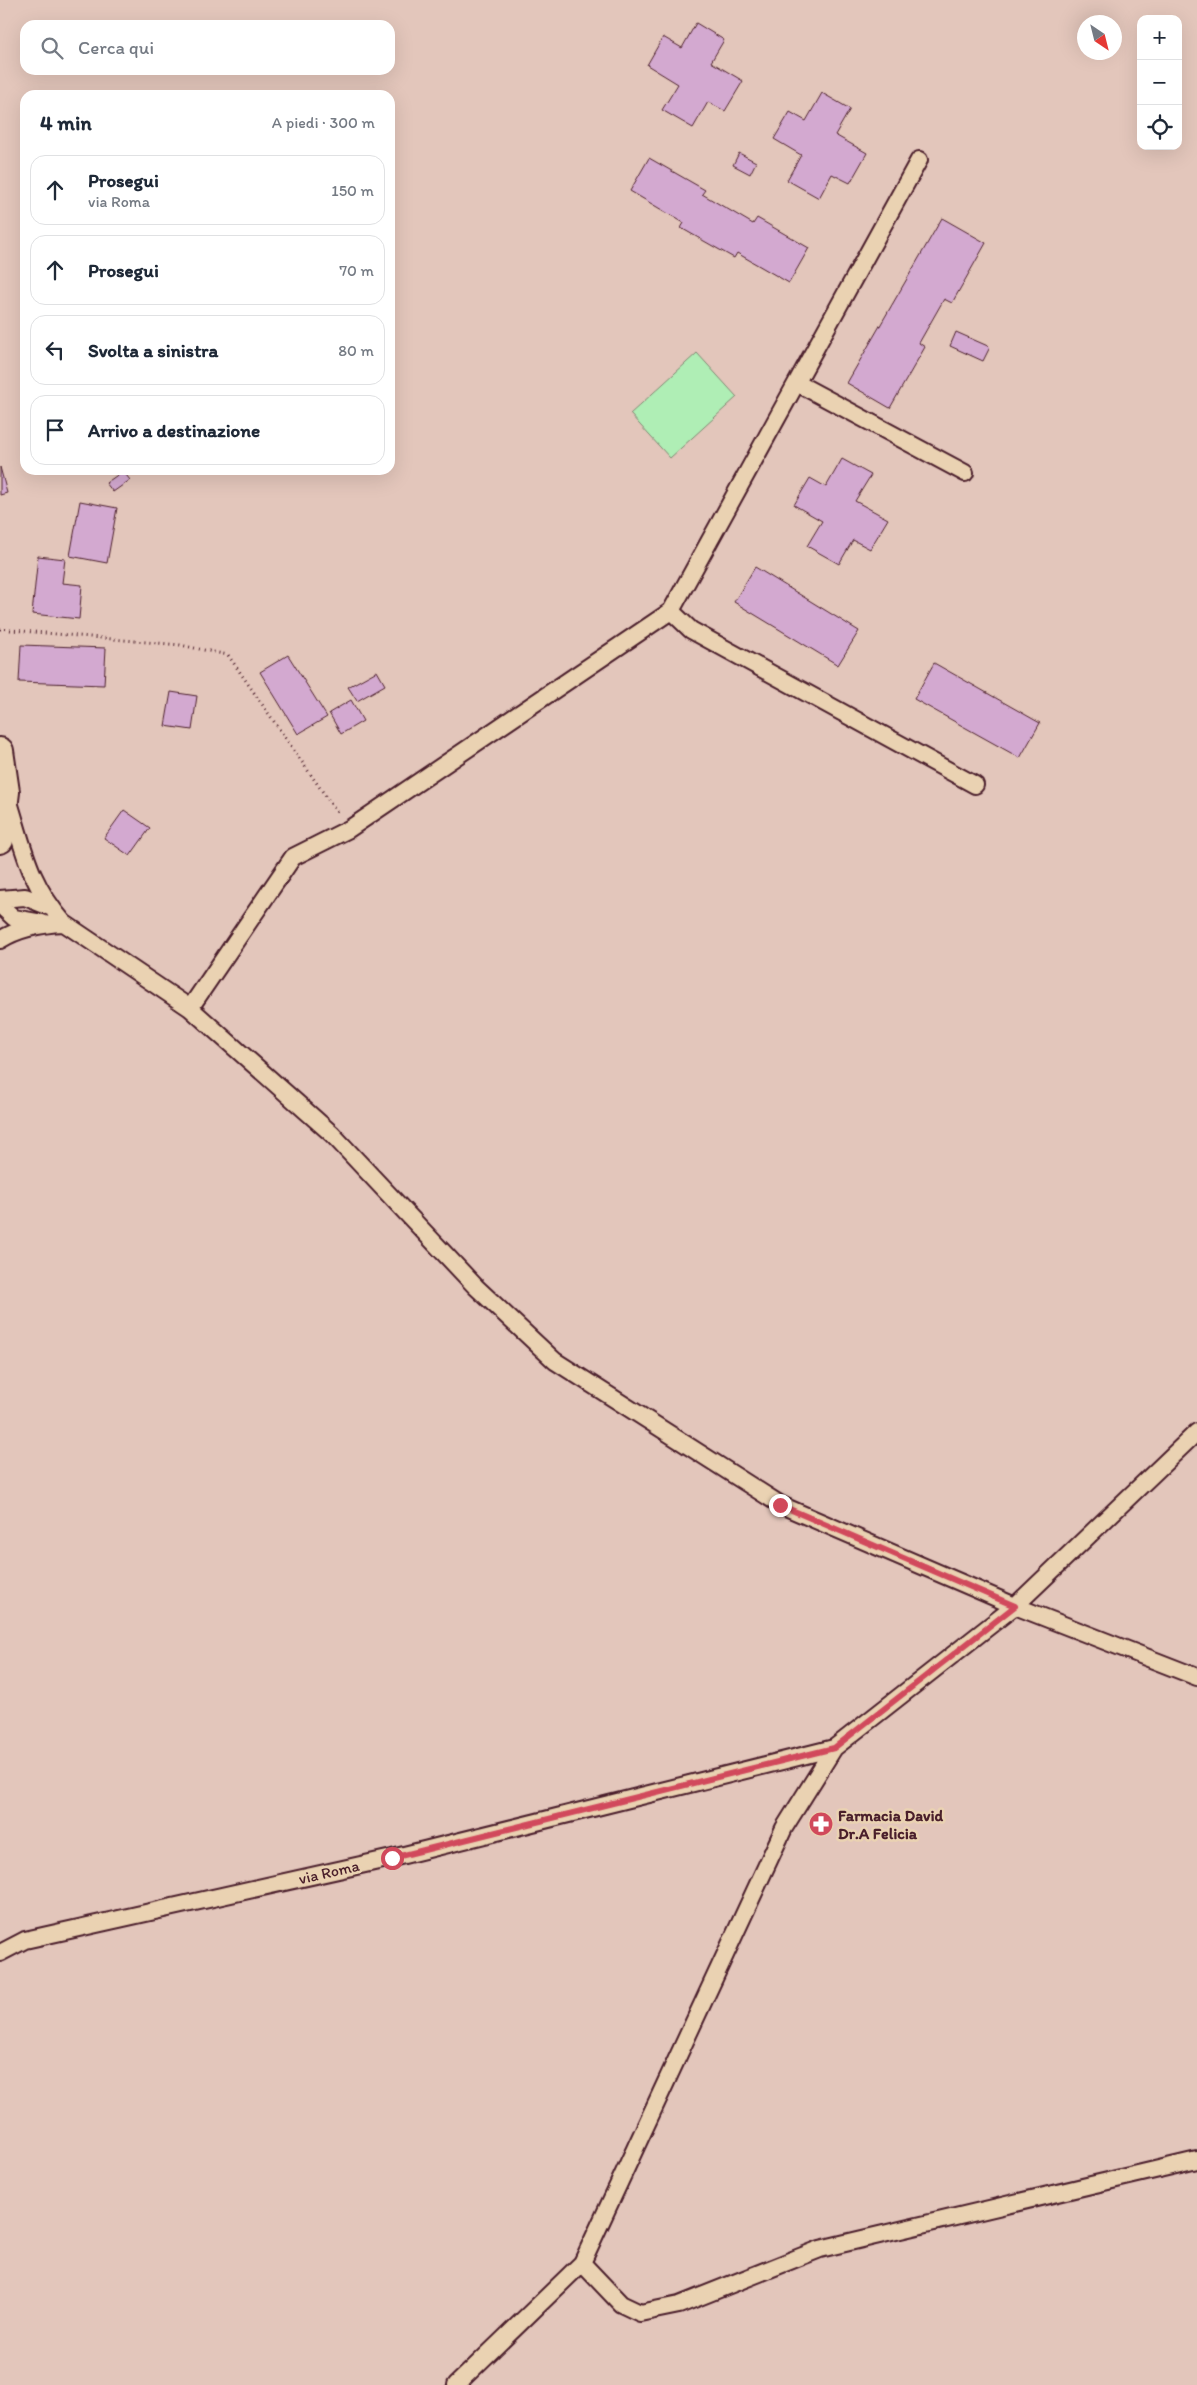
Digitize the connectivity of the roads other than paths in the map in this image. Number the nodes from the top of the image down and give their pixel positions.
1 (919, 160) dead end
2 (797, 383) junction
3 (965, 473) dead end
4 (671, 611) junction
5 (0, 751) edge
6 (975, 785) dead end
7 (6, 792) junction
8 (0, 840) edge
9 (0, 899) edge
10 (0, 905) edge
11 (50, 907) junction
12 (56, 923) junction
13 (0, 940) edge
14 (190, 1008) junction
15 (1197, 1432) edge
16 (1015, 1606) junction
17 (1197, 1677) edge
18 (834, 1748) junction
19 (0, 1953) edge
20 (1197, 2160) edge
21 (582, 2263) junction
22 (456, 2385) edge

1 - 2 street
2 - 3 street
2 - 4 street
4 - 6 street
4 - 14 street
5 - 7 main road
7 - 8 main road
7 - 11 street
9 - 11 street
10 - 12 street
11 - 12 street
12 - 13 street
12 - 14 street
14 - 16 street
15 - 16 street
16 - 17 street
16 - 18 street
18 - 19 street, via Roma
18 - 21 street
20 - 21 street
21 - 22 street

